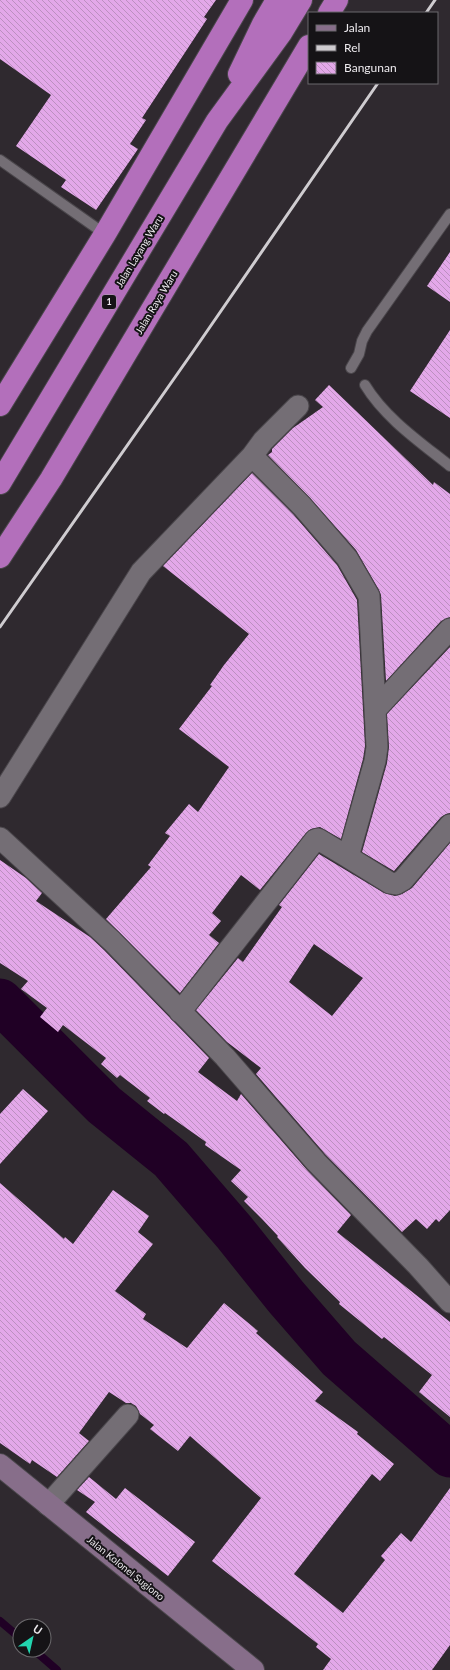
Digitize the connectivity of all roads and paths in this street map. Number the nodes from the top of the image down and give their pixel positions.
1 (242, 0) edge
2 (276, 0) edge
3 (301, 0) edge
4 (337, 0) edge
5 (330, 12) edge
6 (308, 48) edge
7 (217, 121) junction
8 (0, 160) edge
9 (450, 214) edge
10 (105, 234) junction
11 (351, 368) dead end
12 (365, 385) dead end
13 (0, 405) edge
14 (298, 406) dead end
15 (252, 456) junction
16 (450, 466) edge
17 (0, 483) edge
18 (0, 557) edge
19 (450, 629) edge
20 (375, 710) junction
21 (0, 797) edge
22 (450, 825) edge
23 (0, 838) edge
24 (348, 857) junction
25 (180, 1012) junction
26 (450, 1302) edge
27 (128, 1415) dead end
28 (0, 1465) edge
29 (48, 1505) junction
30 (253, 1670) edge

1 - 10 highway
2 - 7 highway, Jalan Layang Waru / 1
3 - 7 highway, Jalan Layang Waru / 1
4 - 5 highway
6 - 18 highway, Jalan Raya Waru
7 - 17 highway, Jalan Layang Waru / 1
8 - 10 lane
9 - 11 lane
10 - 13 highway
12 - 16 lane
14 - 15 street
15 - 20 street
15 - 21 street
19 - 20 street
20 - 24 street
22 - 24 street
23 - 25 street
24 - 25 street
25 - 26 street
27 - 29 street
28 - 29 street, Jalan Kolonel Sugiono
29 - 30 street, Jalan Kolonel Sugiono

